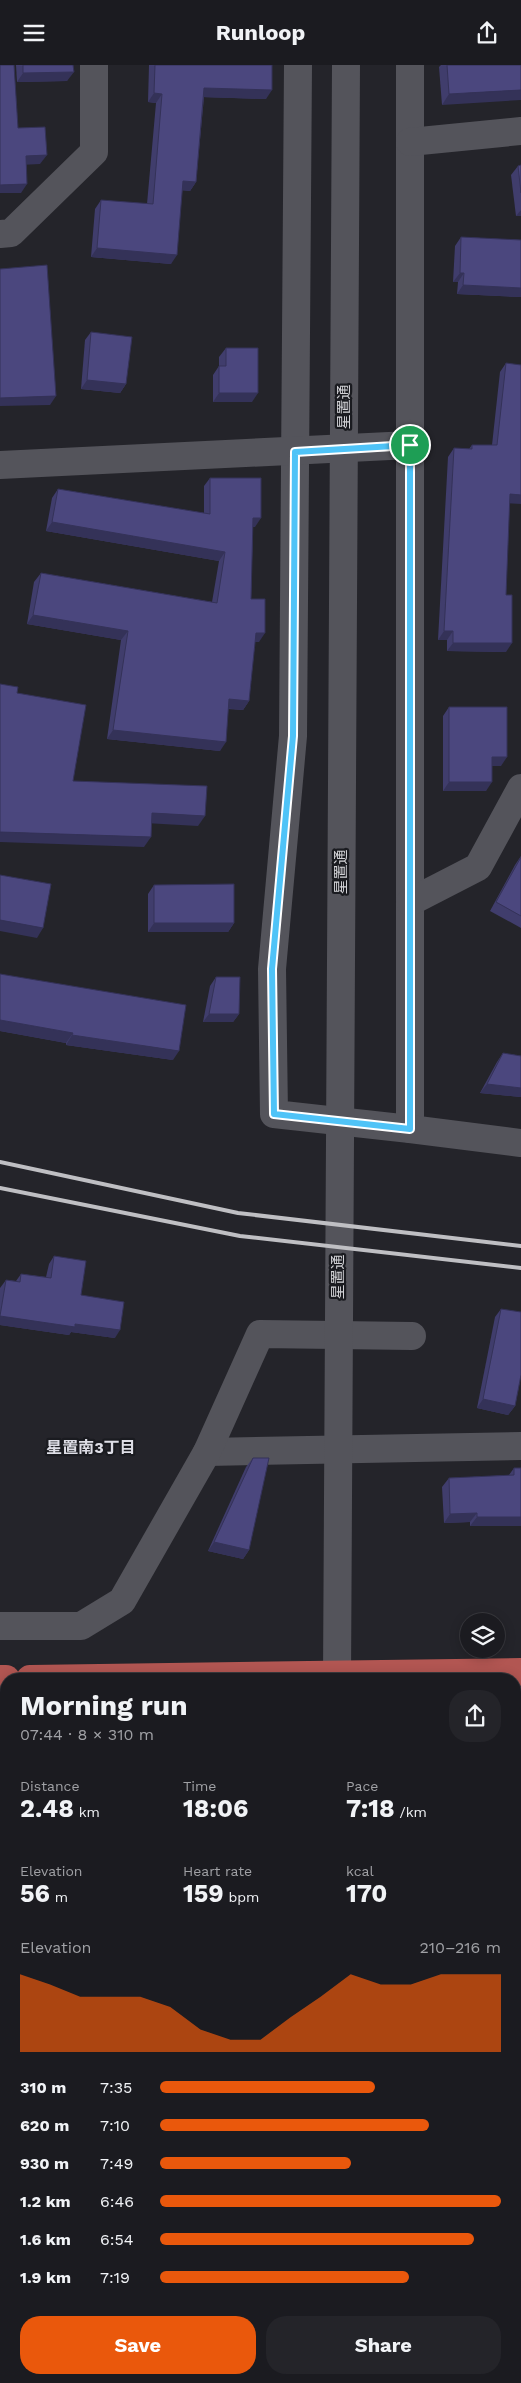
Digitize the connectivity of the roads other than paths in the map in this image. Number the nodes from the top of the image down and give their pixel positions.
1 (94, 65) edge
2 (298, 65) edge
3 (346, 65) edge
4 (410, 65) edge
5 (521, 131) edge
6 (410, 142) junction
7 (0, 234) edge
8 (410, 445) junction
9 (295, 452) junction
10 (0, 465) edge
11 (521, 788) edge
12 (410, 902) junction
13 (410, 1129) junction
14 (521, 1143) edge
15 (412, 1335) dead end
16 (521, 1446) edge
17 (208, 1452) junction
18 (0, 1626) edge
19 (521, 1672) edge
20 (337, 1673) edge
21 (475, 1673) edge

1 - 7 street
2 - 9 street
3 - 20 street, 星置通
4 - 6 street
5 - 6 street
6 - 8 street
8 - 9 street
8 - 12 street
9 - 10 street
9 - 13 street
11 - 12 street
12 - 13 street
13 - 14 street
15 - 17 street
16 - 17 street
17 - 18 street
19 - 21 highway

